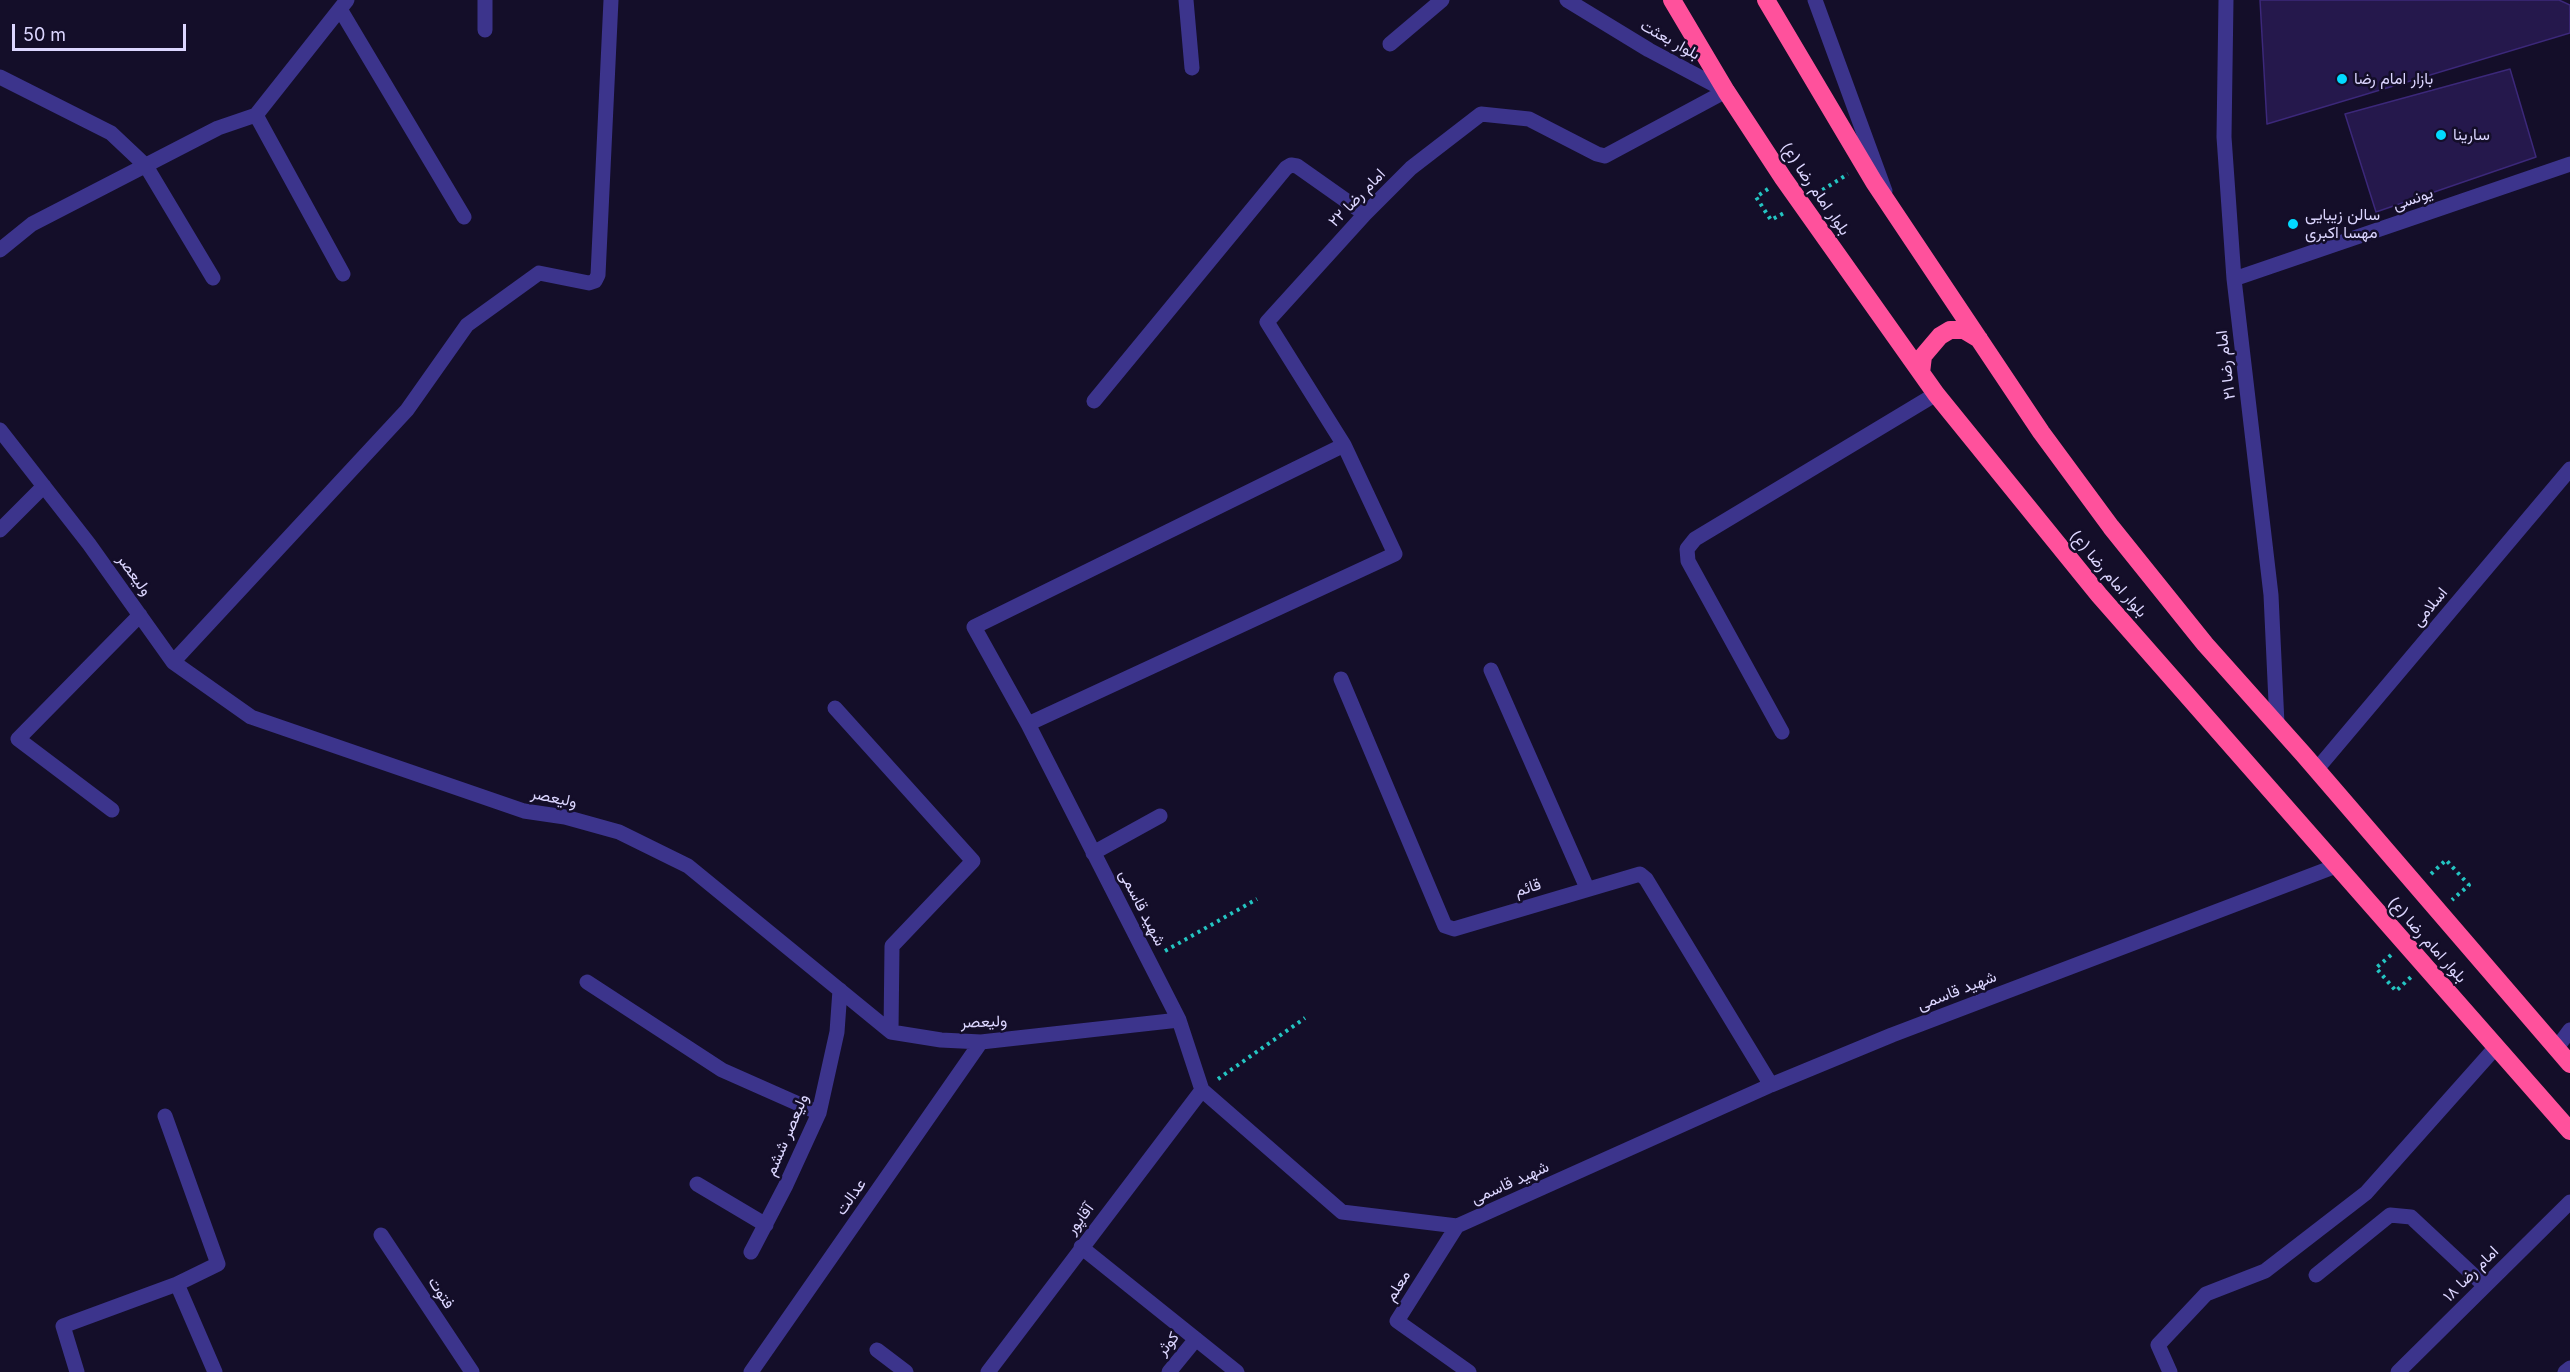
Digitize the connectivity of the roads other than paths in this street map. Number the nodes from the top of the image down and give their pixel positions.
1 (485, 0) edge
2 (612, 0) edge
3 (1186, 0) edge
4 (1442, 0) edge
5 (1567, 0) edge
6 (1672, 0) edge
7 (1766, 0) edge
8 (1815, 0) edge
9 (2226, 0) edge
10 (344, 5) edge
11 (485, 30) dead end
12 (1390, 44) dead end
13 (1192, 68) dead end
14 (0, 78) edge
15 (1726, 91) junction
16 (256, 115) junction
17 (2570, 164) edge
18 (146, 166) junction
19 (1891, 205) junction
20 (1365, 214) junction
21 (464, 217) dead end
22 (0, 250) edge
23 (343, 274) dead end
24 (213, 278) dead end
25 (2234, 279) junction
26 (1979, 339) junction
27 (1921, 373) junction
28 (1935, 394) junction
29 (1094, 401) dead end
30 (0, 430) edge
31 (1344, 445) junction
32 (2570, 469) edge
33 (44, 486) junction
34 (0, 530) edge
35 (140, 615) junction
36 (173, 662) junction
37 (1491, 670) dead end
38 (1341, 679) dead end
39 (835, 708) dead end
40 (1028, 724) junction
41 (2277, 724) junction
42 (1782, 732) dead end
43 (2317, 769) junction
44 (112, 810) dead end
45 (1160, 816) dead end
46 (1093, 853) junction
47 (2336, 866) junction
48 (1587, 888) junction
49 (587, 982) dead end
50 (840, 990) junction
51 (1179, 1020) junction
52 (2570, 1030) edge
53 (891, 1032) junction
54 (981, 1042) junction
55 (2496, 1047) junction
56 (2556, 1049) junction
57 (2570, 1064) edge
58 (1771, 1085) junction
59 (1202, 1090) junction
60 (819, 1113) junction
61 (165, 1116) dead end
62 (2570, 1131) edge
63 (697, 1184) dead end
64 (2570, 1202) edge
65 (766, 1225) junction
66 (1457, 1226) junction
67 (381, 1235) dead end
68 (1081, 1247) junction
69 (751, 1252) dead end
70 (2316, 1275) dead end
71 (177, 1284) junction
72 (2485, 1286) junction
73 (1196, 1339) junction
74 (877, 1350) dead end
75 (2570, 1368) edge
76 (1459, 1369) edge
77 (76, 1372) edge
78 (214, 1372) edge
79 (472, 1372) edge
80 (751, 1372) edge
81 (906, 1372) edge
82 (988, 1372) edge
83 (1169, 1372) edge
84 (1237, 1372) edge
85 (2170, 1372) edge
86 (2398, 1372) edge
87 (2565, 1372) edge

1 - 11 street
2 - 36 street
3 - 13 street
4 - 12 street
5 - 15 street, بلوار بعثت
6 - 15 highway, بلوار امام رضا (ع)
7 - 19 highway, بلوار امام رضا (ع)
8 - 19 street
9 - 25 street, امام رضا ۲۱
10 - 16 street
10 - 21 street
14 - 18 street
15 - 20 street, امام رضا ۲۲
15 - 27 highway, بلوار امام رضا (ع)
16 - 18 street
16 - 23 street
17 - 25 street, یونسی
18 - 22 street
18 - 24 street
19 - 26 highway, بلوار امام رضا (ع)
20 - 29 street
20 - 31 street, امام رضا ۲۲
25 - 41 street, امام رضا ۲۱
26 - 27 highway
26 - 41 highway, بلوار امام رضا (ع)
27 - 28 highway, بلوار امام رضا (ع)
28 - 42 street
28 - 47 highway, بلوار امام رضا (ع)
30 - 33 street, ولیعصر
31 - 40 street, شهید قاسمی
31 - 40 street, امام رضا ۲۲
32 - 43 street, اسلامی
33 - 34 street
33 - 35 street, ولیعصر
35 - 36 street, ولیعصر
35 - 44 street
36 - 50 street, ولیعصر
37 - 48 street
38 - 48 street, قائم
39 - 53 street
40 - 46 street, شهید قاسمی
41 - 43 highway, بلوار امام رضا (ع)
43 - 56 highway, بلوار امام رضا (ع)
45 - 46 street
46 - 51 street, شهید قاسمی
47 - 55 highway, بلوار امام رضا (ع)
47 - 58 street, شهید قاسمی
48 - 58 street, قائم
49 - 60 street
50 - 53 street, ولیعصر
50 - 60 street, ولیعصر ششم
51 - 54 street, ولیعصر
51 - 59 street, شهید قاسمی
52 - 56 street
53 - 54 street, ولیعصر
54 - 80 street, عدالت
55 - 62 highway, بلوار امام رضا (ع)
55 - 85 street
56 - 57 highway, بلوار امام رضا (ع)
58 - 66 street, شهید قاسمی
59 - 66 street
59 - 68 street, آقاپور
60 - 65 street, ولیعصر ششم
61 - 71 street
63 - 65 street
64 - 72 street, امام رضا ۱۸
65 - 69 street, ولیعصر ششم
66 - 76 street, معلم
67 - 79 street, فتوت
68 - 73 street
68 - 82 street, آقاپور
70 - 72 street
71 - 77 street
71 - 78 street
72 - 86 street, امام رضا ۱۸
73 - 83 street, کوثر
73 - 84 street
74 - 81 street
75 - 87 street

